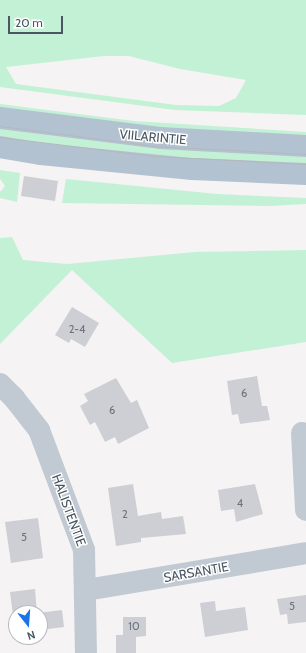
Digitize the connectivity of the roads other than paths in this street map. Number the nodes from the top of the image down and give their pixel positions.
1 (0, 118) edge
2 (306, 146) edge
3 (0, 147) edge
4 (306, 174) edge
5 (0, 384) edge
6 (302, 432) dead end
7 (306, 510) edge
8 (306, 553) edge
9 (86, 590) junction
10 (86, 653) edge

1 - 2 main road, VIILARINTIE
3 - 4 main road
5 - 9 street, HALISTENTIE
6 - 7 street
8 - 9 street, SARSANTIE
9 - 10 street, HALISTENTIE

